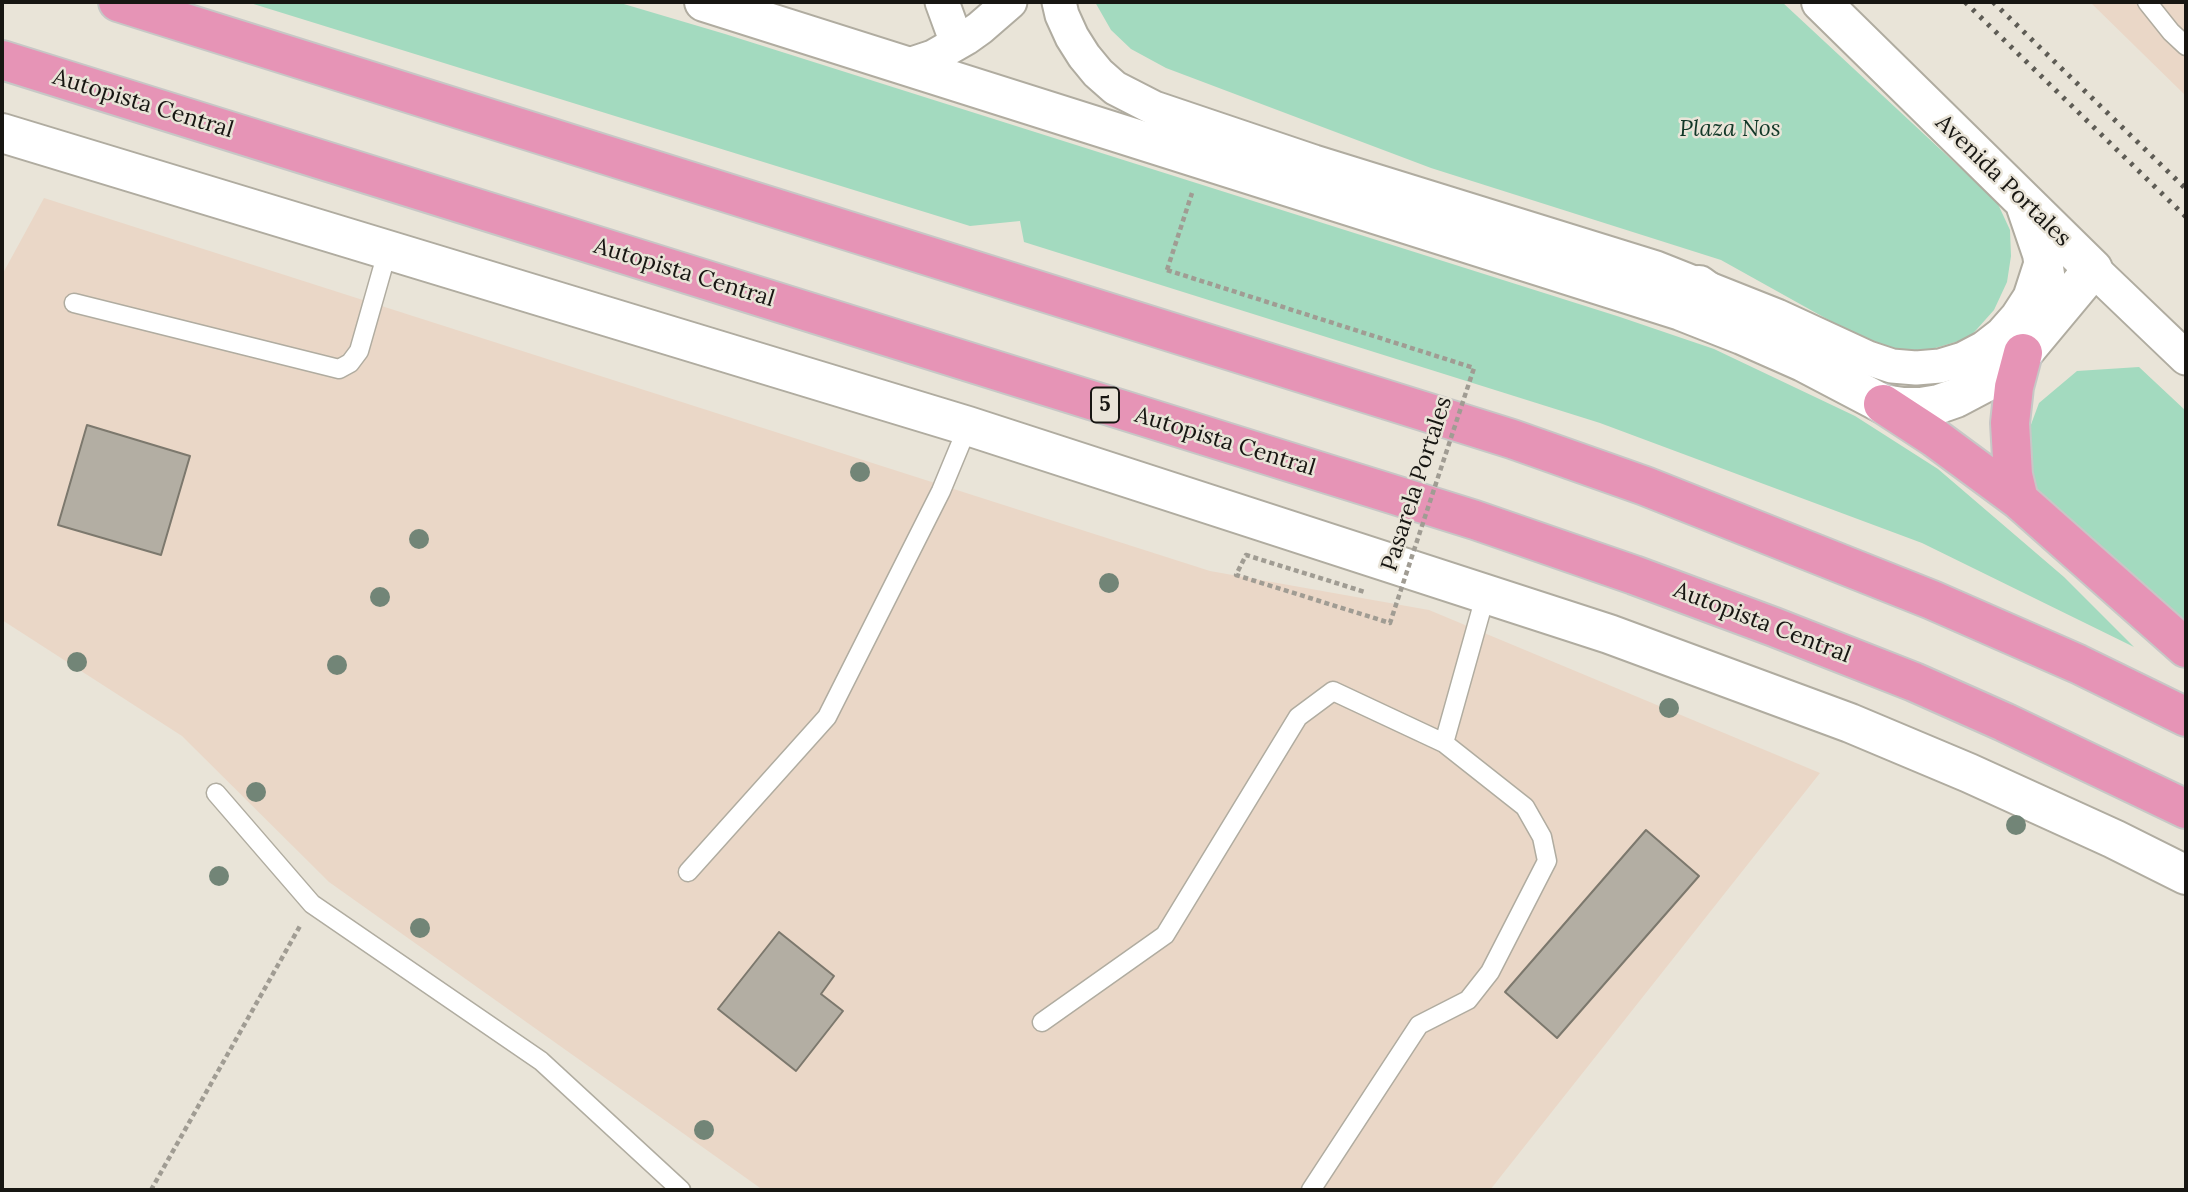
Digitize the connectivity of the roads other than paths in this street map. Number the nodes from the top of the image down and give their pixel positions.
1 (118, 2) edge
2 (705, 2) edge
3 (942, 2) edge
4 (1010, 2) edge
5 (1059, 2) edge
6 (1821, 2) edge
7 (2147, 2) edge
8 (957, 43) junction
9 (2186, 46) edge
10 (2, 60) edge
11 (906, 66) junction
12 (2, 133) edge
13 (2024, 202) junction
14 (388, 249) junction
15 (2042, 254) junction
16 (2093, 269) junction
17 (1699, 285) junction
18 (74, 303) dead end
19 (2031, 342) junction
20 (2186, 358) edge
21 (1803, 362) junction
22 (1883, 404) junction
23 (968, 426) junction
24 (2019, 500) junction
25 (1486, 593) junction
26 (2186, 648) edge
27 (2186, 717) edge
28 (1444, 743) junction
29 (216, 793) dead end
30 (2186, 809) edge
31 (688, 872) dead end
32 (2186, 875) edge
33 (1042, 1022) dead end
34 (681, 1190) edge
35 (1311, 1190) edge

1 - 27 highway
2 - 11 main road
3 - 8 street
4 - 8 street
5 - 17 street
6 - 13 main road, Avenida Portales
7 - 9 lane
8 - 11 street
10 - 30 highway, Autopista Central / 5
11 - 21 main road
12 - 14 main road
13 - 15 main road
13 - 16 main road, Avenida Portales
14 - 18 lane
14 - 23 main road
15 - 17 street
15 - 19 main road
16 - 19 main road
16 - 20 street, Avenida Portales
17 - 21 main road
19 - 22 main road
19 - 24 highway
21 - 22 main road
22 - 24 highway
23 - 25 main road
23 - 31 lane
24 - 26 highway
25 - 28 lane
25 - 32 main road
28 - 33 lane
28 - 35 lane
29 - 34 lane

